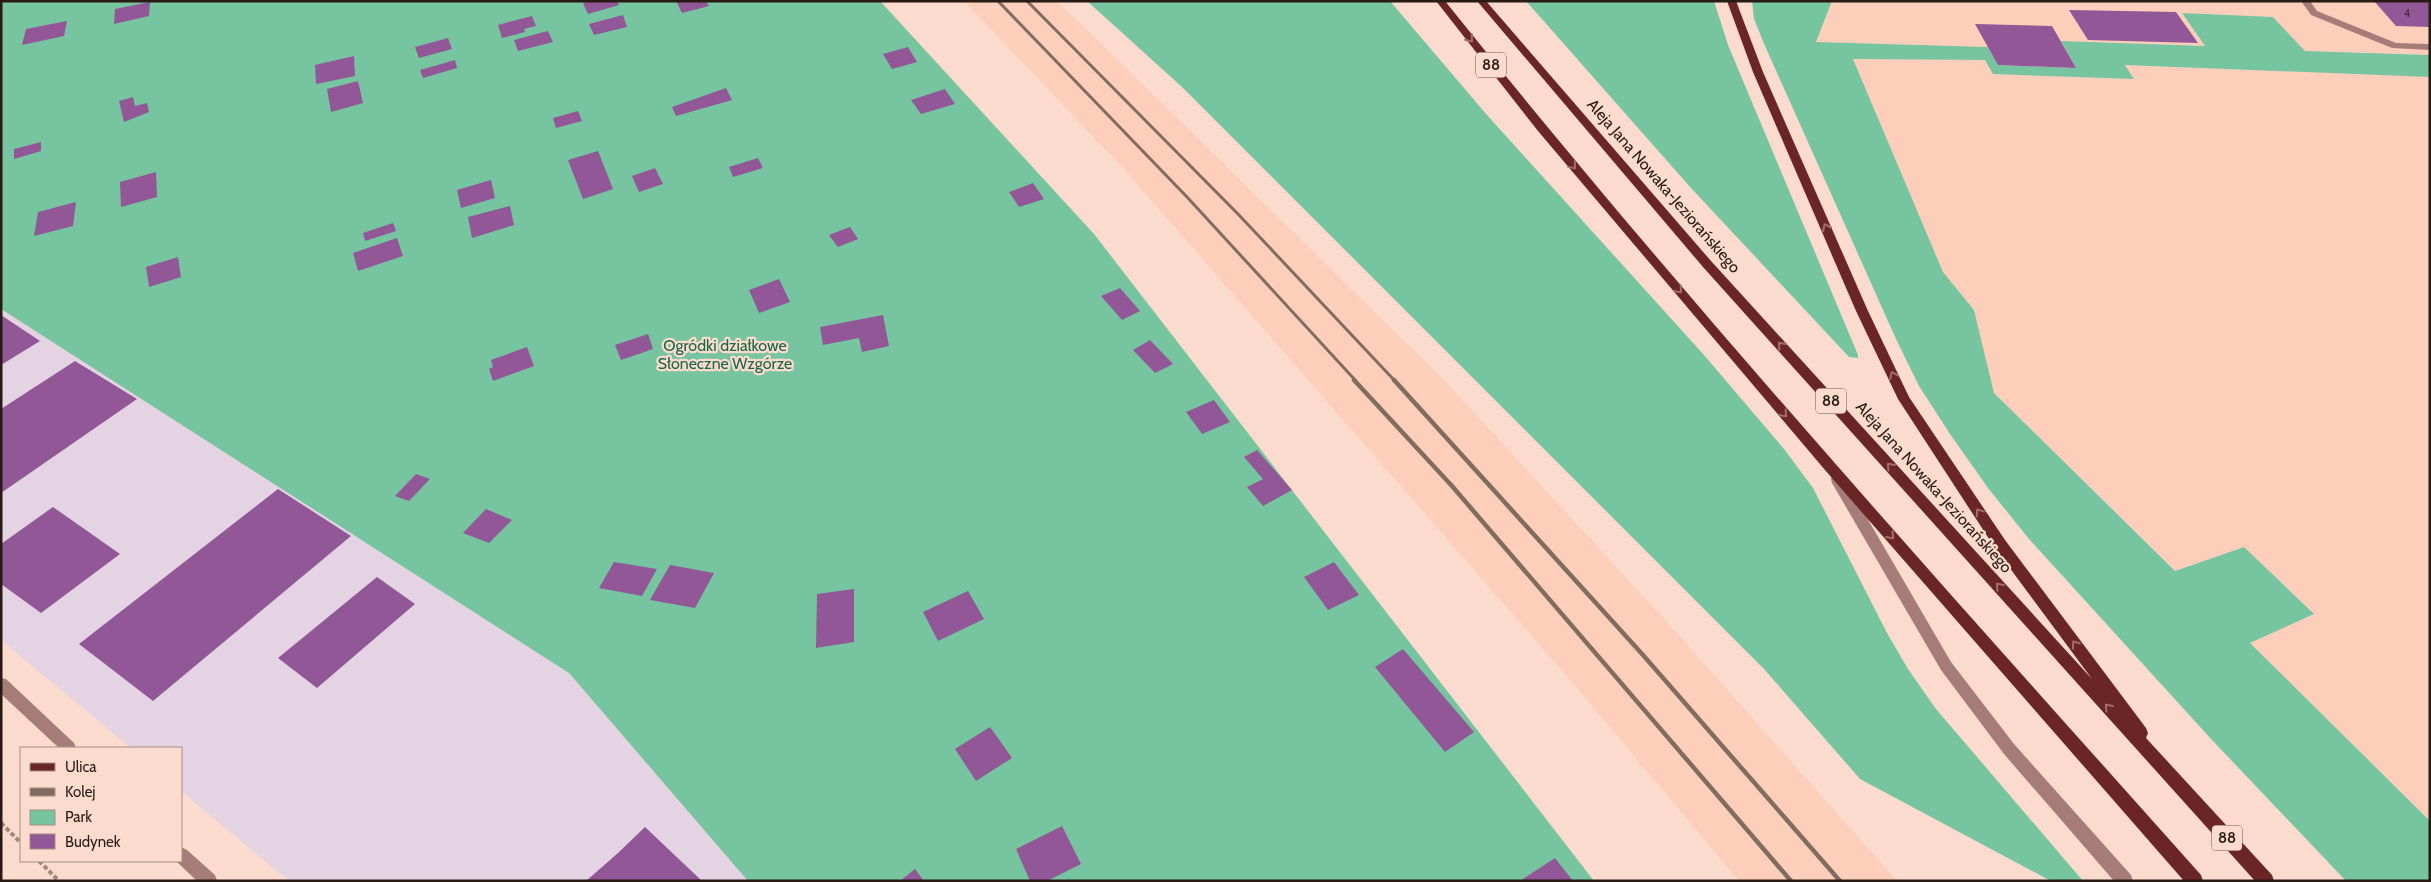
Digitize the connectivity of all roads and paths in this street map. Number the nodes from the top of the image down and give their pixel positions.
1 (1440, 1) edge
2 (1481, 1) edge
3 (1731, 1) edge
4 (2305, 1) edge
5 (2430, 47) edge
6 (1829, 466) junction
7 (1, 684) edge
8 (68, 747) edge
9 (2188, 795) junction
10 (1, 823) edge
11 (20, 842) edge
12 (182, 856) edge
13 (40, 862) edge
14 (59, 881) edge
15 (209, 881) edge
16 (2125, 881) edge
17 (2195, 881) edge
18 (2266, 881) edge

1 -> 6 main road, 88
9 -> 2 main road, Aleja Jana Nowaka-Jeziorańskiego / 88
9 -> 3 main road
4 - 5 street
6 - 16 street
6 -> 17 main road, 88
7 - 8 street
9 - 18 main road, Aleja Jana Nowaka-Jeziorańskiego / 88
10 - 11 path
12 - 15 street
13 - 14 path

